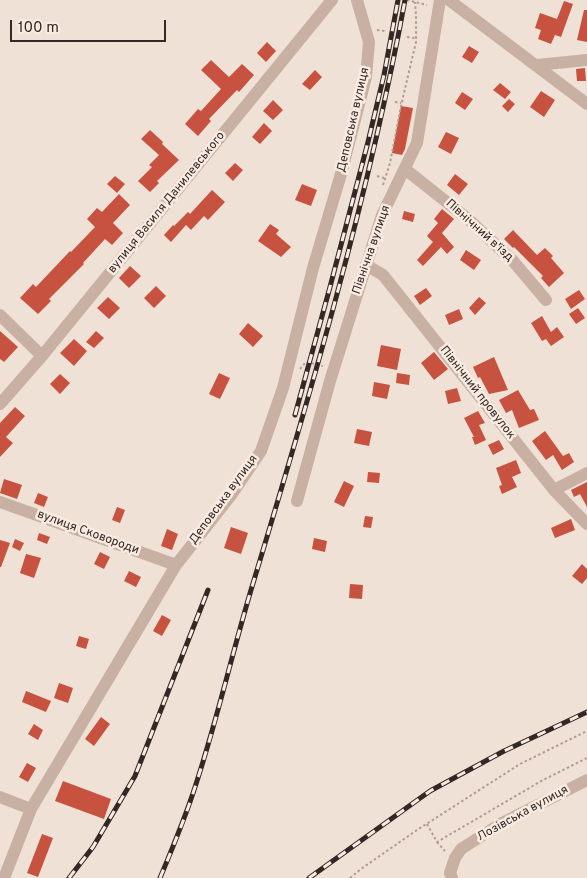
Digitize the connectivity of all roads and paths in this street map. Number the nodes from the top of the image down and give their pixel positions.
1 (332, 0) edge
2 (357, 0) edge
3 (440, 0) edge
4 (449, 0) edge
5 (413, 2) edge
6 (408, 37) dead end
7 (416, 38) junction
8 (587, 60) edge
9 (537, 66) junction
10 (395, 102) dead end
11 (401, 103) junction
12 (587, 104) edge
13 (404, 169) junction
14 (377, 176) dead end
15 (385, 178) junction
16 (382, 190) dead end
17 (366, 265) junction
18 (546, 300) dead end
19 (0, 315) edge
20 (339, 352) junction
21 (42, 356) junction
22 (284, 384) junction
23 (0, 404) edge
24 (587, 473) edge
25 (554, 490) junction
26 (297, 501) dead end
27 (0, 502) edge
28 (587, 524) edge
29 (176, 565) junction
30 (587, 731) edge
31 (587, 758) edge
32 (587, 780) edge
33 (0, 798) edge
34 (31, 810) junction
35 (426, 824) junction
36 (4, 878) edge
37 (350, 878) edge
38 (452, 878) edge

1 - 21 street, вулиця Василя Данилевського
2 - 22 street, Деповська вулиця
3 - 13 street, Північна вулиця
4 - 9 street
5 - 7 path
6 - 7 path
7 - 11 path
8 - 9 street
9 - 12 street
10 - 11 path
11 - 15 path
13 - 17 street, Північна вулиця
13 - 18 street, Північний в'їзд
14 - 15 path
15 - 16 path
17 - 20 street, Північна вулиця
17 - 25 street, Північний провулок
19 - 21 street
20 - 22 path
20 - 26 street, Північна вулиця
21 - 23 street, вулиця Василя Данилевського
22 - 29 street, Деповська вулиця
24 - 25 street
25 - 28 street, Північний провулок
27 - 29 street, вулиця Сковороди
29 - 34 street, Деповська вулиця
30 - 35 path
31 - 35 path
32 - 38 street, Лозівська вулиця
33 - 34 street
34 - 36 street, Деповська вулиця
35 - 37 path

